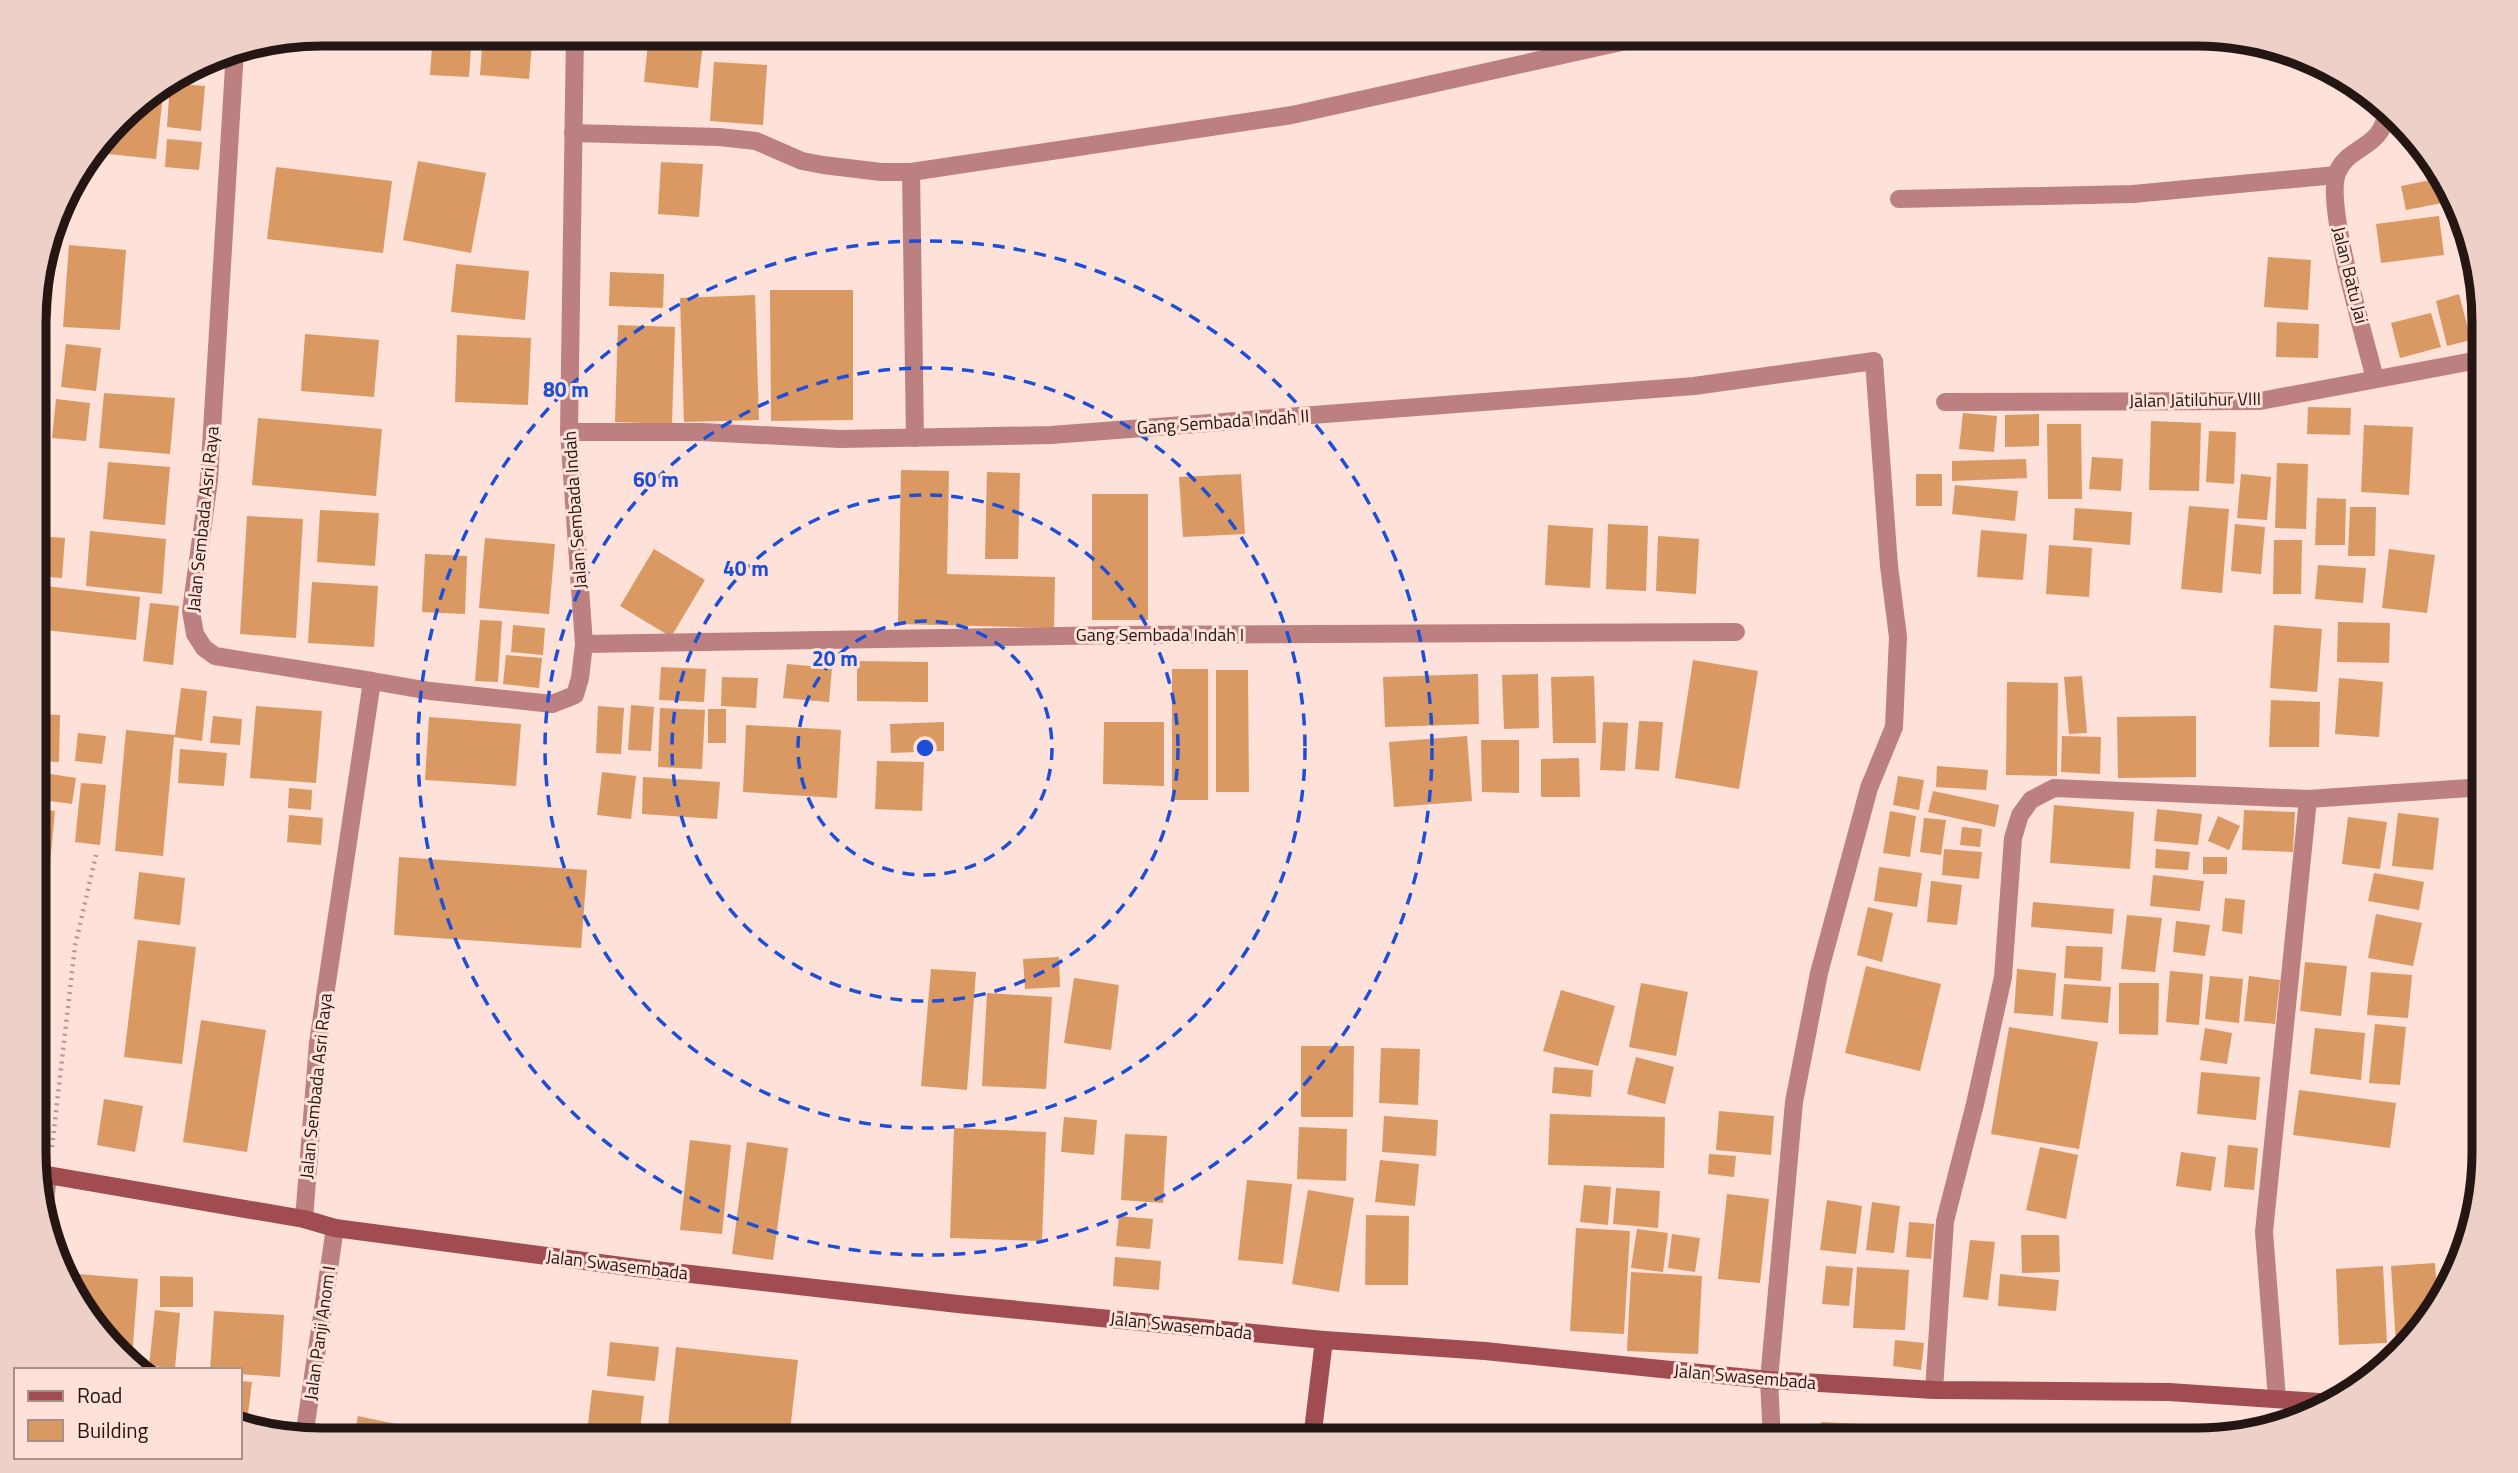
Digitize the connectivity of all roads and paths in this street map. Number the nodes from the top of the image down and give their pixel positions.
1 (575, 46) edge
2 (1603, 46) edge
3 (234, 60) edge
4 (2384, 119) edge
5 (573, 133) junction
6 (911, 172) junction
7 (2336, 175) junction
8 (1899, 199) dead end
9 (2472, 361) edge
10 (2375, 379) junction
11 (1945, 402) dead end
12 (569, 432) junction
13 (915, 438) junction
14 (1736, 632) dead end
15 (584, 644) junction
16 (372, 681) junction
17 (2472, 788) edge
18 (2308, 799) junction
19 (96, 855) dead end
20 (46, 1147) edge
21 (47, 1176) edge
22 (304, 1219) junction
23 (335, 1228) junction
24 (1324, 1340) junction
25 (1769, 1380) junction
26 (1934, 1390) junction
27 (2277, 1399) junction
28 (2312, 1402) edge
29 (305, 1427) edge
30 (1313, 1428) edge
31 (1771, 1428) edge

1 - 5 street, Jalan Sembada Indah
2 - 6 street
3 - 16 street, Jalan Sembada Asri Raya
4 - 7 street
5 - 6 street
5 - 12 street, Jalan Sembada Indah
6 - 13 street
7 - 8 street
7 - 10 street, Jalan Batu Jai
9 - 10 street, Jalan Jatiluhur VIII
10 - 11 street, Jalan Jatiluhur VIII
12 - 13 street, Gang Sembada Indah II
12 - 15 street, Jalan Sembada Indah
13 - 25 street, Gang Sembada Indah II
14 - 15 street, Gang Sembada Indah I
15 - 16 street, Jalan Sembada Indah
16 - 22 street, Jalan Sembada Asri Raya
17 - 18 street
18 - 26 street
18 - 27 street
19 - 20 path
21 - 22 street, Jalan Swasembada
22 - 23 street, Jalan Swasembada
23 - 24 street, Jalan Swasembada
23 - 29 street, Jalan Panji Anom I
24 - 25 street, Jalan Swasembada
24 - 30 street
25 - 26 street, Jalan Swasembada
25 - 31 street
26 - 27 street, Jalan Swasembada
27 - 28 street, Jalan Swasembada

